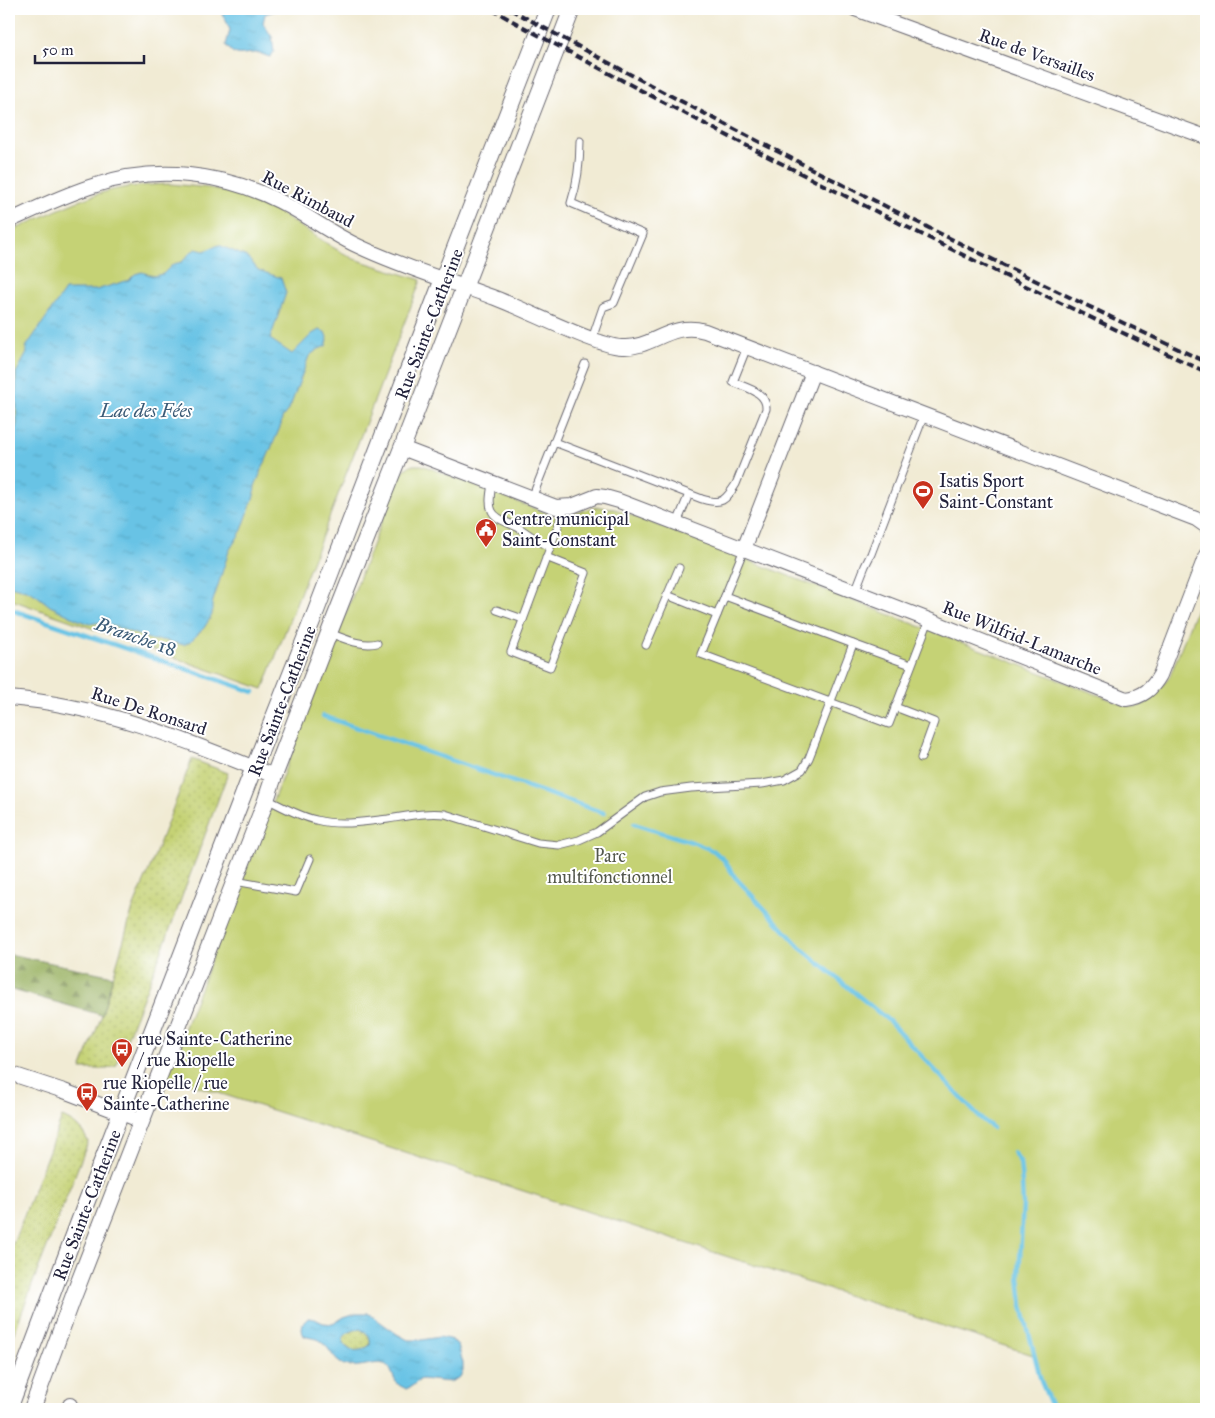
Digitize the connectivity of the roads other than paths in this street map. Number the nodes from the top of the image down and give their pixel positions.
1 (548, 9) edge
2 (572, 9) edge
3 (855, 9) edge
4 (1206, 136) edge
5 (580, 141) dead end
6 (9, 221) edge
7 (443, 279) junction
8 (465, 287) junction
9 (592, 339) junction
10 (747, 347) junction
11 (585, 364) dead end
12 (813, 372) junction
13 (924, 415) junction
14 (554, 442) junction
15 (402, 448) junction
16 (492, 483) junction
17 (689, 494) junction
18 (532, 499) junction
19 (563, 507) junction
20 (678, 523) junction
21 (1206, 526) edge
22 (550, 547) junction
23 (744, 549) junction
24 (1206, 556) edge
25 (546, 557) junction
26 (679, 568) dead end
27 (855, 592) junction
28 (667, 595) junction
29 (725, 596) junction
30 (497, 610) dead end
31 (717, 615) junction
32 (523, 620) junction
33 (929, 620) junction
34 (329, 633) junction
35 (377, 643) dead end
36 (853, 644) junction
37 (646, 645) dead end
38 (911, 665) junction
39 (9, 698) edge
40 (830, 702) junction
41 (895, 707) junction
42 (921, 758) dead end
43 (254, 768) junction
44 (274, 776) junction
45 (266, 799) junction
46 (310, 859) dead end
47 (235, 881) junction
48 (9, 1073) edge
49 (121, 1113) junction
50 (142, 1121) junction
51 (9, 1409) edge
52 (32, 1409) edge

1 - 7 street, Rue Sainte-Catherine
2 - 8 street, Rue Sainte-Catherine
3 - 4 street, Rue de Versailles
5 - 9 lane
6 - 7 street, Rue Rimbaud
7 - 8 street
7 - 43 street, Rue Sainte-Catherine
8 - 9 street
8 - 15 street, Rue Sainte-Catherine
9 - 10 street
10 - 12 street
10 - 17 lane
11 - 14 lane
12 - 13 street
12 - 23 street
13 - 21 street
13 - 27 lane
14 - 17 lane
14 - 18 lane
15 - 16 street, Rue Wilfrid-Lamarche
15 - 34 street, Rue Sainte-Catherine
16 - 18 street, Rue Wilfrid-Lamarche
16 - 22 lane
17 - 20 lane
18 - 19 street, Rue Wilfrid-Lamarche
19 - 20 street, Rue Wilfrid-Lamarche
19 - 22 lane
20 - 23 street, Rue Wilfrid-Lamarche
22 - 25 lane
23 - 27 street, Rue Wilfrid-Lamarche
23 - 29 lane
24 - 33 street, Rue Wilfrid-Lamarche
25 - 32 lane
25 - 32 lane
26 - 28 lane
27 - 33 street, Rue Wilfrid-Lamarche
28 - 31 lane
28 - 37 lane
29 - 31 lane
29 - 36 lane
30 - 32 lane
31 - 40 lane
33 - 38 lane
34 - 35 lane
34 - 44 street, Rue Sainte-Catherine
36 - 38 lane
36 - 40 lane
38 - 41 lane
39 - 43 street, Rue De Ronsard
40 - 41 lane
40 - 45 lane
41 - 42 lane
43 - 44 street, Rue De Ronsard
43 - 49 street, Rue Sainte-Catherine
44 - 45 street, Rue Sainte-Catherine
45 - 47 street, Rue Sainte-Catherine
46 - 47 lane
47 - 50 street, Rue Sainte-Catherine
48 - 49 street
49 - 50 street
49 - 51 street, Rue Sainte-Catherine
50 - 52 street, Rue Sainte-Catherine

